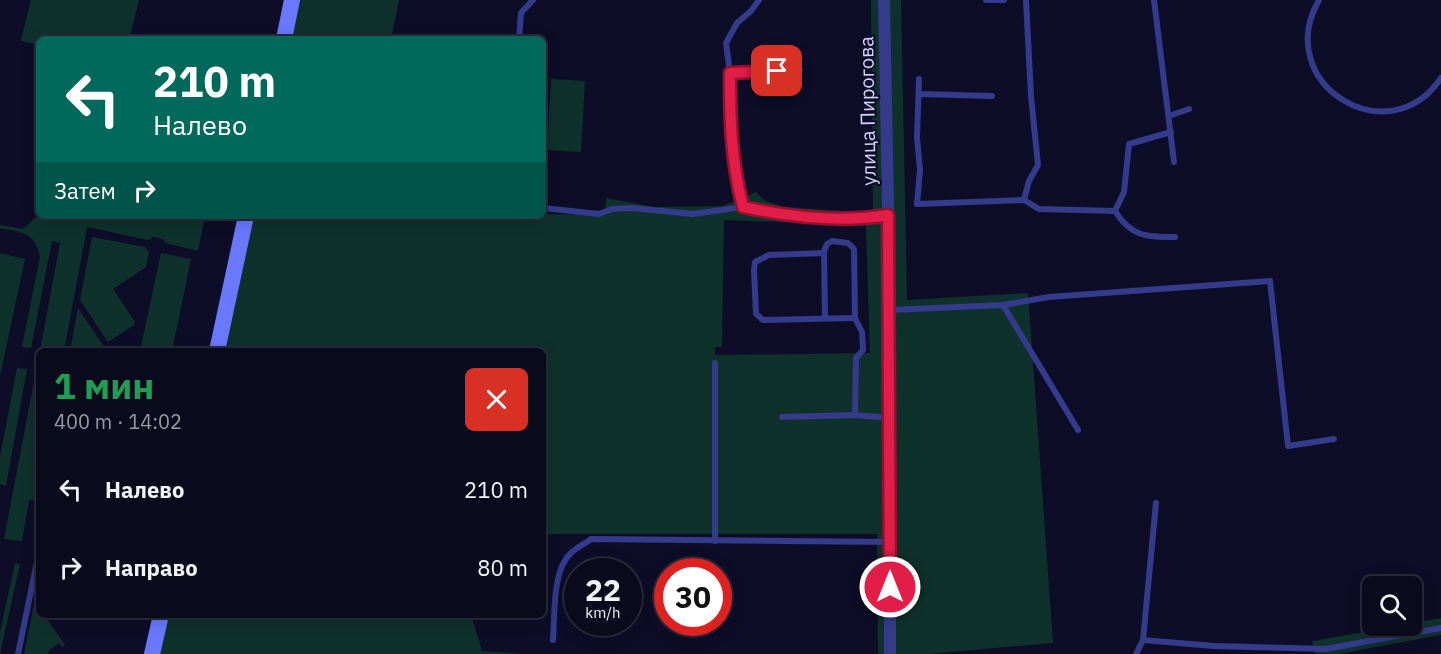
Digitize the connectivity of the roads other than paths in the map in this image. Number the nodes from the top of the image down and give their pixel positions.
1 (292, 0) edge
2 (532, 0) edge
3 (759, 0) edge
4 (884, 0) edge
5 (986, 0) edge
6 (1004, 0) edge
7 (1026, 0) edge
8 (1154, 0) edge
9 (1319, 0) edge
10 (285, 36) edge
11 (519, 36) edge
12 (801, 70) dead end
13 (730, 73) junction
14 (919, 79) dead end
15 (1440, 80) edge
16 (919, 94) junction
17 (992, 96) dead end
18 (1189, 109) dead end
19 (1169, 116) junction
20 (1171, 132) junction
21 (1174, 162) dead end
22 (1024, 200) junction
23 (743, 207) junction
24 (546, 208) edge
25 (1115, 211) junction
26 (888, 215) junction
27 (245, 219) edge
28 (1175, 237) dead end
29 (824, 253) junction
30 (1003, 305) junction
31 (890, 310) junction
32 (825, 318) junction
33 (855, 318) junction
34 (218, 348) edge
35 (715, 363) dead end
36 (855, 415) junction
37 (782, 417) dead end
38 (889, 418) junction
39 (1078, 430) dead end
40 (1334, 439) dead end
41 (1156, 503) dead end
42 (715, 541) junction
43 (890, 542) junction
44 (36, 574) edge
45 (160, 618) edge
46 (1441, 628) edge
47 (553, 640) dead end
48 (1143, 640) junction
49 (1325, 652) edge
50 (18, 654) edge
51 (152, 654) edge
52 (890, 654) edge
53 (1136, 654) edge

1 - 10 main road
2 - 11 lane
3 - 13 lane
4 - 26 street, улица Пирогова
5 - 6 lane
7 - 22 lane
8 - 19 lane
9 - 15 lane
12 - 13 lane
13 - 23 lane
14 - 16 lane
16 - 17 lane
16 - 22 lane
18 - 19 lane
19 - 20 lane
20 - 21 lane
20 - 25 lane
22 - 25 lane
23 - 24 lane
23 - 26 lane
25 - 28 lane
26 - 31 street, улица Пирогова
27 - 34 main road
29 - 32 lane
29 - 32 lane
29 - 33 lane
30 - 31 lane
30 - 39 lane
30 - 40 lane
31 - 38 street, улица Пирогова
32 - 33 lane
33 - 36 lane
35 - 42 lane
36 - 37 lane
36 - 38 lane
38 - 43 street, улица Пирогова
41 - 48 lane
42 - 43 lane
42 - 47 lane
43 - 52 street, улица Пирогова
44 - 50 lane
45 - 51 main road
46 - 49 lane
48 - 49 lane
48 - 53 lane

